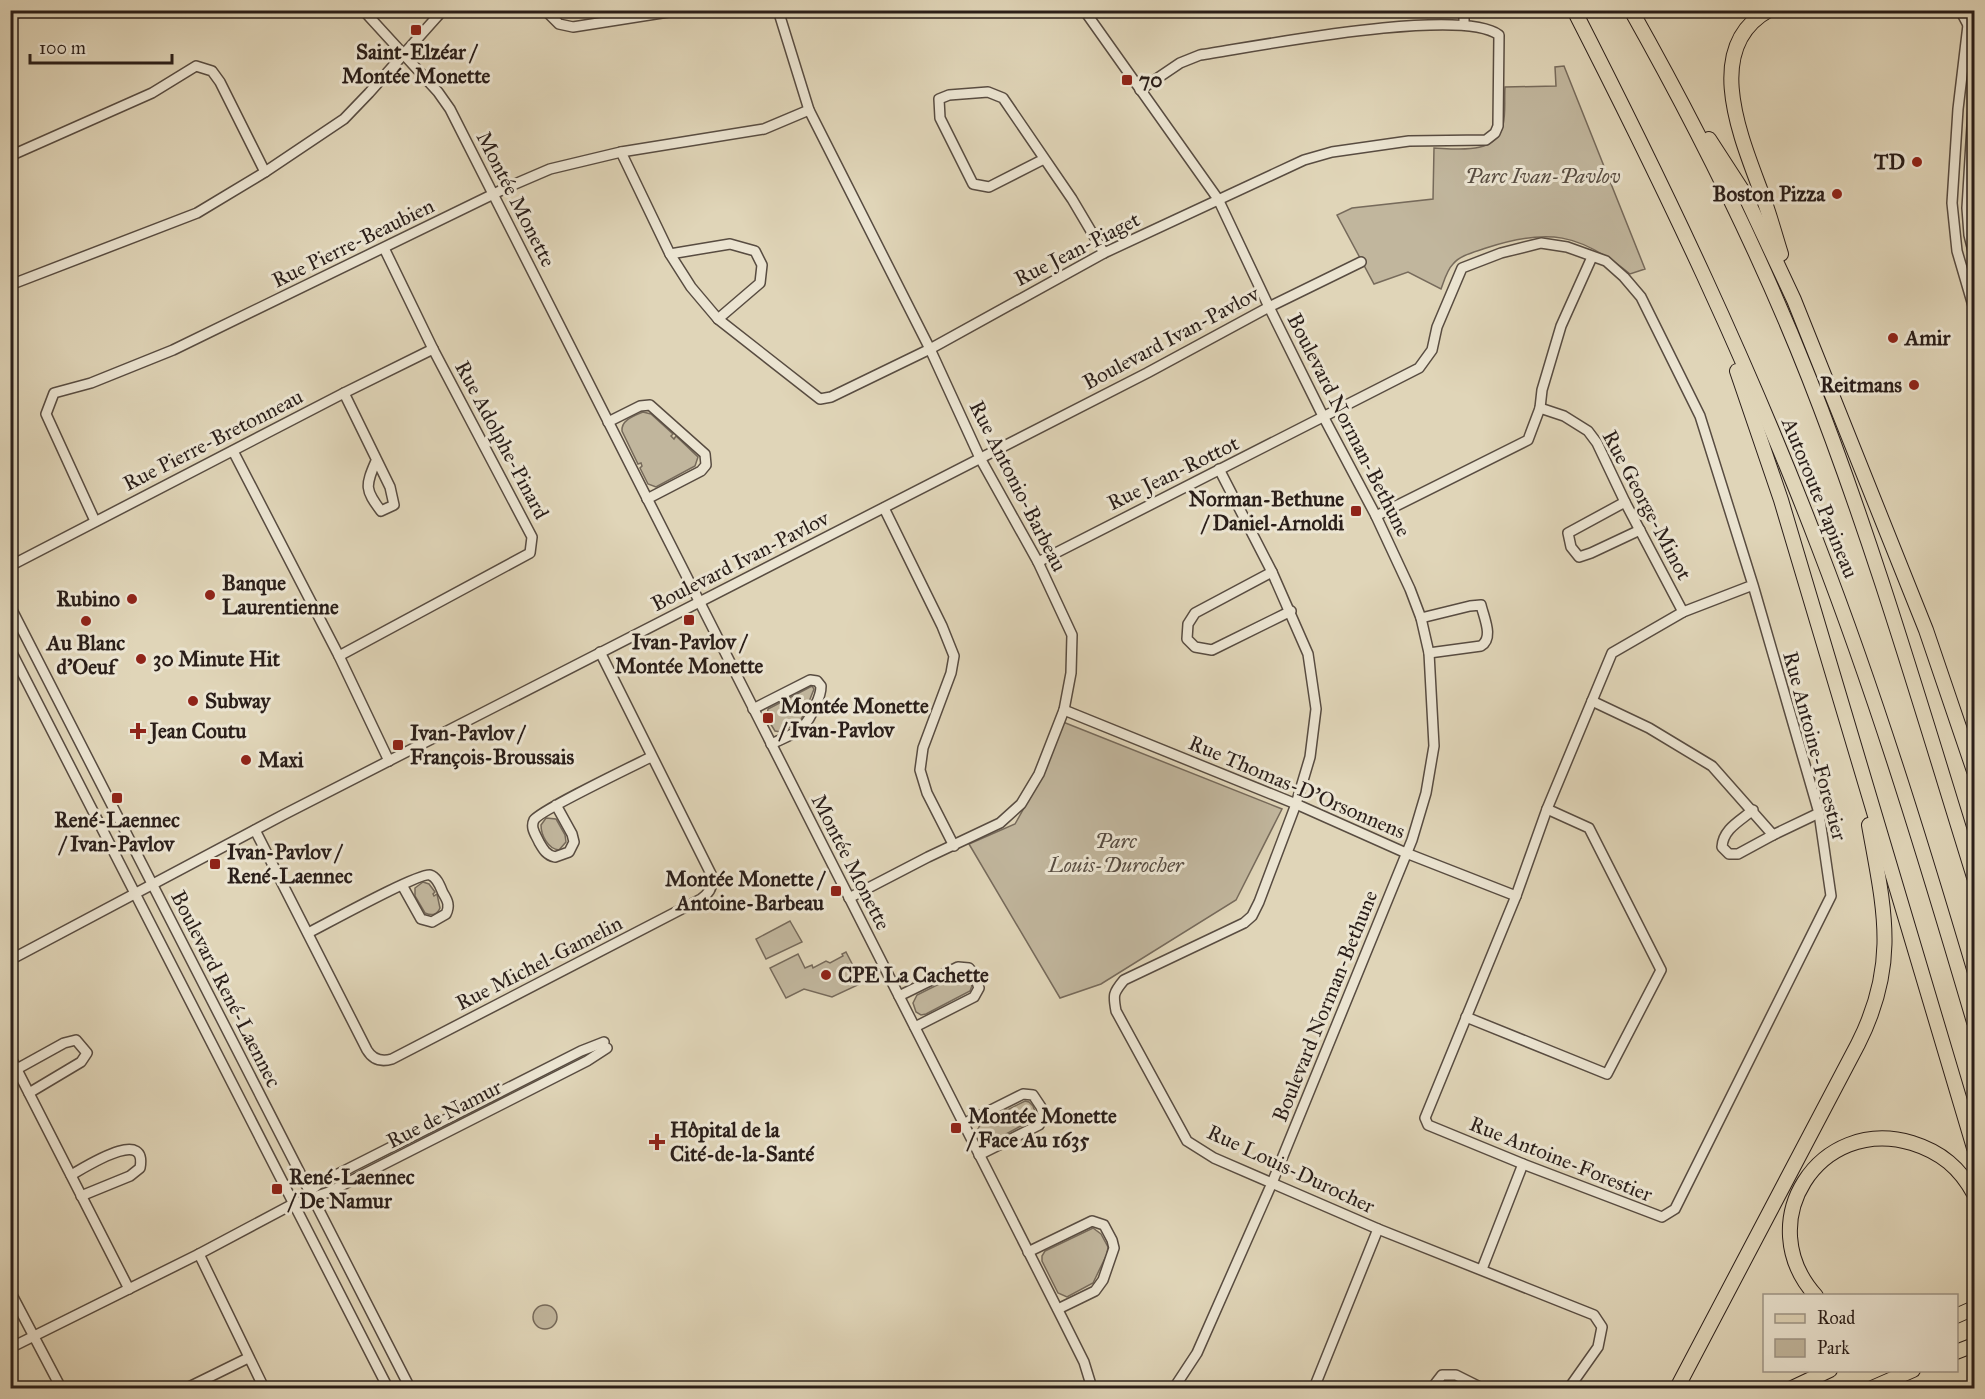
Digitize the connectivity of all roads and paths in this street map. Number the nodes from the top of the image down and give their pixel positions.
1 (19, 10) edge
2 (363, 10) edge
3 (443, 10) edge
4 (545, 10) edge
5 (778, 10) edge
6 (1084, 10) edge
7 (1464, 10) edge
8 (1574, 10) edge
9 (1631, 10) edge
10 (1769, 10) edge
11 (1960, 10) edge
12 (1972, 10) edge
13 (676, 11) edge
14 (10, 15) edge
15 (1464, 24) junction
16 (1968, 25) junction
17 (404, 54) junction
18 (1665, 72) junction
19 (1140, 90) junction
20 (1974, 93) edge
21 (808, 110) junction
22 (621, 152) junction
23 (10, 156) edge
24 (1044, 159) junction
25 (265, 172) junction
26 (493, 194) junction
27 (1218, 199) junction
28 (384, 248) junction
29 (1104, 253) junction
30 (670, 254) junction
31 (1974, 255) edge
32 (1592, 256) junction
33 (1361, 262) dead end
34 (1703, 276) junction
35 (10, 285) edge
36 (1794, 300) junction
37 (1269, 307) junction
38 (1974, 309) edge
39 (718, 320) junction
40 (433, 349) junction
41 (930, 349) junction
42 (344, 393) junction
43 (1540, 408) junction
44 (1323, 416) junction
45 (608, 422) junction
46 (233, 452) junction
47 (980, 458) junction
48 (376, 461) junction
49 (1219, 469) junction
50 (647, 499) junction
51 (1625, 502) junction
52 (884, 508) junction
53 (1376, 516) junction
54 (95, 521) junction
55 (1640, 530) junction
56 (1038, 562) junction
57 (10, 566) edge
58 (1272, 572) junction
59 (1753, 585) junction
60 (699, 602) junction
61 (10, 606) edge
62 (1291, 611) junction
63 (1683, 612) junction
64 (1421, 618) junction
65 (10, 649) edge
66 (600, 652) junction
67 (1429, 652) junction
68 (339, 656) junction
69 (1944, 679) junction
70 (1592, 701) junction
71 (753, 709) junction
72 (1064, 710) junction
73 (771, 744) junction
74 (1974, 745) edge
75 (651, 757) junction
76 (389, 761) junction
77 (1860, 766) junction
78 (1974, 771) edge
79 (1296, 804) junction
80 (556, 805) junction
81 (1547, 809) junction
82 (1753, 810) junction
83 (1819, 813) junction
84 (255, 830) junction
85 (1773, 835) junction
86 (954, 846) junction
87 (1406, 852) junction
88 (1974, 877) edge
89 (153, 884) junction
90 (402, 885) junction
91 (135, 894) junction
92 (1516, 896) junction
93 (849, 898) junction
94 (308, 933) junction
95 (10, 960) edge
96 (899, 996) junction
97 (1466, 1017) junction
98 (1974, 1022) edge
99 (915, 1028) junction
100 (605, 1045) dead end
101 (10, 1056) edge
102 (17, 1069) junction
103 (29, 1093) junction
104 (963, 1124) junction
105 (1974, 1148) edge
106 (979, 1155) junction
107 (1523, 1164) junction
108 (71, 1175) junction
109 (1272, 1183) junction
110 (311, 1194) junction
111 (1974, 1194) edge
112 (81, 1196) junction
113 (293, 1204) junction
114 (1378, 1229) junction
115 (1028, 1252) junction
116 (199, 1254) junction
117 (1482, 1269) junction
118 (129, 1289) junction
119 (10, 1291) edge
120 (1815, 1294) edge
121 (1974, 1308) edge
122 (1058, 1309) junction
123 (1958, 1315) edge
124 (35, 1336) junction
125 (1974, 1345) edge
126 (10, 1348) edge
127 (1958, 1351) edge
128 (248, 1358) junction
129 (1828, 1372) edge
130 (1911, 1372) edge
131 (61, 1389) edge
132 (187, 1389) edge
133 (264, 1389) edge
134 (387, 1389) edge
135 (410, 1389) edge
136 (1092, 1389) edge
137 (1174, 1389) edge
138 (1314, 1389) edge
139 (1432, 1389) edge
140 (1482, 1389) edge
141 (1569, 1389) edge
142 (1677, 1389) edge
143 (1792, 1389) edge
144 (1872, 1389) edge

1 - 14 main road
2 - 17 street, Montée Monette
3 - 17 street
4 - 13 street
5 - 21 street, Rue Antonio-Barbeau
6 - 19 street, Boulevard Norman-Bethune
7 - 15 street
8 - 34 highway, Autoroute Papineau
9 - 18 highway, Autoroute Papineau
10 - 36 highway
11 - 16 street
12 - 16 street
15 - 19 street
15 - 27 street, Rue Jean-Piaget
16 - 38 street
17 - 25 street
17 - 26 street, Montée Monette
18 - 36 highway
18 - 88 highway, Autoroute Papineau
19 - 27 street, Boulevard Norman-Bethune
20 - 31 street
21 - 22 street, Rue Pierre-Beaubien
21 - 41 street, Rue Antonio-Barbeau
22 - 26 street, Rue Pierre-Beaubien
22 - 30 street, Rue Jean-Piaget
23 - 25 street
24 - 24 street
24 - 29 street
25 - 35 street
26 - 28 street, Rue Pierre-Beaubien
26 - 45 street, Montée Monette
27 - 29 street, Rue Jean-Piaget
27 - 37 street, Boulevard Norman-Bethune
28 - 40 street, Rue Adolphe-Pinard
28 - 54 street, Rue Pierre-Beaubien
29 - 41 street, Rue Jean-Piaget
30 - 39 street, Rue Jean-Piaget
30 - 39 street
32 - 43 street
32 - 44 street, Rue Antoine-Forestier
32 - 59 street, Rue Antoine-Forestier
33 - 37 street, Boulevard Ivan-Pavlov
34 - 77 highway
34 - 98 highway, Autoroute Papineau
36 - 69 highway
37 - 44 street, Boulevard Norman-Bethune
37 - 47 street, Boulevard Ivan-Pavlov
39 - 41 street, Rue Jean-Piaget
40 - 42 street, Rue Pierre-Bretonneau
40 - 68 street, Rue Adolphe-Pinard
41 - 47 street, Rue Antonio-Barbeau
42 - 46 street, Rue Pierre-Bretonneau
42 - 48 street
43 - 51 street, Rue George-Minot
43 - 53 street
44 - 49 street, Rue Jean-Rottot
44 - 53 street, Boulevard Norman-Bethune
45 - 50 street, Montée Monette
45 - 50 street
46 - 54 street, Rue Pierre-Bretonneau
46 - 68 street
47 - 52 street, Boulevard Ivan-Pavlov
47 - 56 street, Rue Antonio-Barbeau
48 - 48 street
49 - 56 street, Rue Jean-Rottot
49 - 58 street, Rue Louis-Durocher
50 - 60 street, Montée Monette
51 - 55 street, Rue George-Minot
51 - 55 street
52 - 60 street, Boulevard Ivan-Pavlov
52 - 86 street
53 - 64 street, Boulevard Norman-Bethune
54 - 57 street, Rue Pierre-Bretonneau
55 - 63 street, Rue George-Minot
56 - 72 street, Rue Antonio-Barbeau
58 - 62 street, Rue Louis-Durocher
58 - 62 street
59 - 63 street, Rue Antoine-Forestier
59 - 83 street, Rue Antoine-Forestier
60 - 66 street, Boulevard Ivan-Pavlov
60 - 71 street, Montée Monette
61 - 89 street, Boulevard René-Laennec
62 - 79 street, Rue Louis-Durocher
63 - 70 street, Rue Antoine-Forestier
64 - 67 street, Boulevard Norman-Bethune
64 - 67 street
65 - 91 street, Boulevard René-Laennec
66 - 75 street, Rue Michel-Gamelin
66 - 76 street, Boulevard Ivan-Pavlov
67 - 87 street, Boulevard Norman-Bethune
68 - 76 street
69 - 74 highway
69 - 78 highway
70 - 81 street, Rue Antoine-Forestier
70 - 82 street
71 - 73 street, Montée Monette
71 - 73 street
72 - 79 street, Rue Thomas-D'Orsonnens
72 - 86 street, Rue Antonio-Barbeau
73 - 93 street, Montée Monette
75 - 80 street
75 - 94 street, Rue Michel-Gamelin
76 - 84 street, Boulevard Ivan-Pavlov
77 - 105 highway
77 - 142 highway
79 - 87 street, Rue Thomas-D'Orsonnens
79 - 109 street, Rue Louis-Durocher
80 - 80 street
81 - 92 street, Rue Antoine-Forestier
81 - 97 street
82 - 85 street
82 - 85 street
83 - 85 street
83 - 107 street, Rue Antoine-Forestier
84 - 89 street, Boulevard Ivan-Pavlov
84 - 94 street, Rue Michel-Gamelin
86 - 93 street, Rue Antonio-Barbeau
87 - 92 street, Rue Thomas-D'Orsonnens
87 - 109 street, Boulevard Norman-Bethune
89 - 91 street, Boulevard Ivan-Pavlov
89 - 110 street, Boulevard René-Laennec
90 - 90 street
90 - 94 street
91 - 95 street, Boulevard Ivan-Pavlov
91 - 113 street, Boulevard René-Laennec
92 - 97 street, Rue Antoine-Forestier
93 - 96 street, Montée Monette
96 - 99 street, Montée Monette
96 - 99 street
97 - 107 street, Rue Antoine-Forestier
99 - 104 street, Montée Monette
100 - 110 street, Rue de Namur
101 - 102 street
102 - 103 street
102 - 103 street
103 - 108 street
104 - 106 street, Montée Monette
104 - 106 street
106 - 115 street, Montée Monette
107 - 117 street
108 - 112 street
108 - 112 street
109 - 114 street, Rue Louis-Durocher
109 - 137 street, Boulevard Norman-Bethune
110 - 113 street, Rue de Namur
110 - 135 street, Boulevard René-Laennec
111 - 120 highway
112 - 118 street
113 - 116 street, Rue de Namur
113 - 134 street, Boulevard René-Laennec
114 - 117 street, Rue Louis-Durocher
114 - 138 street, Rue Louis-Durocher
115 - 122 street, Montée Monette
115 - 122 street
116 - 118 street, Rue de Namur
116 - 128 street
117 - 141 street, Rue Louis-Durocher
118 - 124 street, Rue de Namur
119 - 124 street
121 - 123 highway
122 - 136 street, Montée Monette
124 - 126 street, Rue de Namur
124 - 131 street
125 - 127 highway
128 - 132 street
128 - 133 street
129 - 143 highway
130 - 144 highway
139 - 140 street

